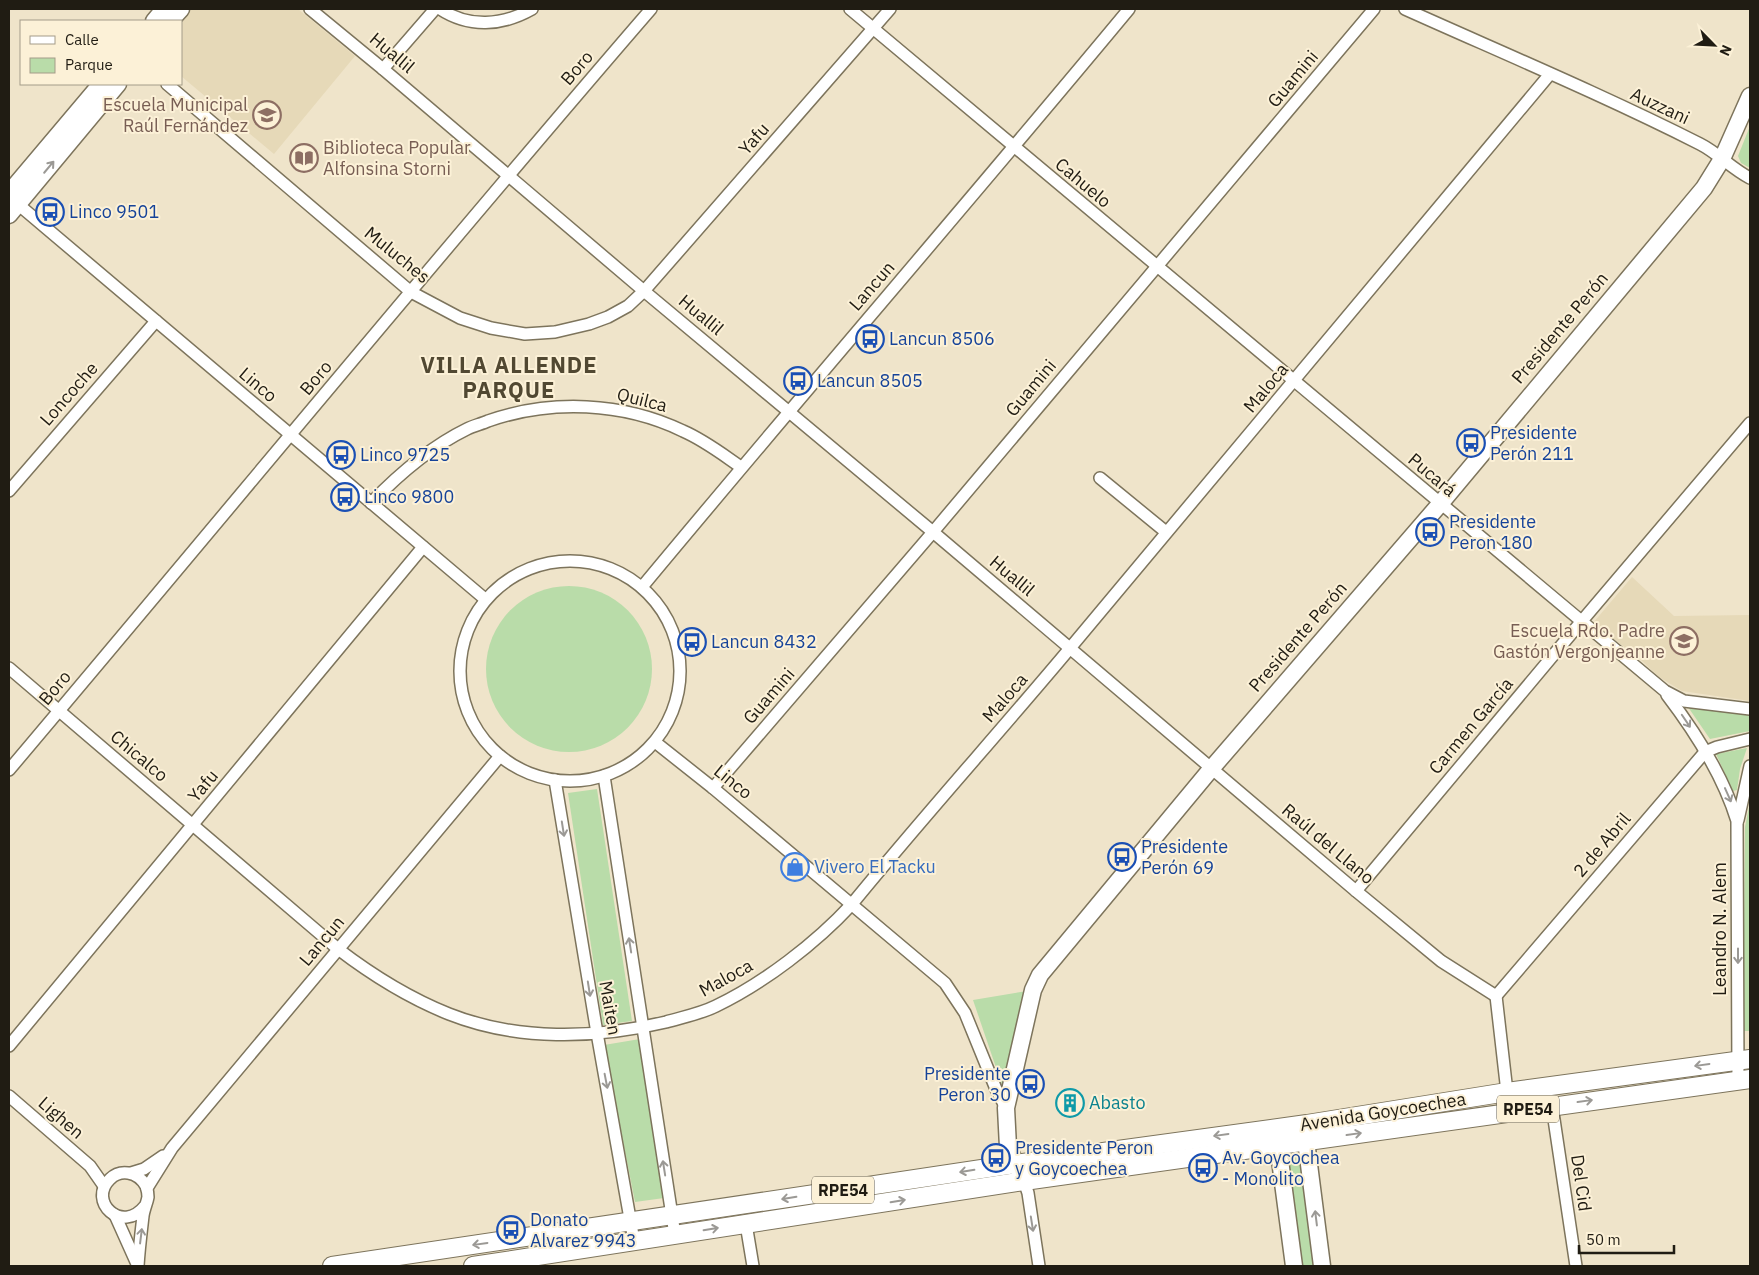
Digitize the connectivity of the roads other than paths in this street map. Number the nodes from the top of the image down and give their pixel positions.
1 (164, 9) edge
2 (181, 9) edge
3 (310, 9) edge
4 (435, 9) edge
5 (440, 9) edge
6 (532, 9) edge
7 (651, 9) edge
8 (850, 9) edge
9 (890, 9) edge
10 (1129, 9) edge
11 (1374, 9) edge
12 (1405, 9) edge
13 (155, 20) edge
14 (171, 20) edge
15 (873, 29) junction
16 (383, 69) junction
17 (1550, 74) junction
18 (100, 85) edge
19 (117, 85) edge
20 (168, 85) edge
21 (1750, 96) edge
22 (1014, 148) junction
23 (1722, 159) junction
24 (508, 174) junction
25 (1750, 178) edge
26 (11, 202) edge
27 (1157, 267) junction
28 (644, 291) junction
29 (412, 292) junction
30 (156, 321) junction
31 (1295, 382) junction
32 (788, 411) junction
33 (1750, 423) edge
34 (291, 435) junction
35 (741, 467) junction
36 (1100, 478) dead end
37 (9, 491) edge
38 (371, 503) junction
39 (1440, 504) junction
40 (933, 532) junction
41 (1166, 532) junction
42 (423, 547) junction
43 (642, 587) junction
44 (485, 599) junction
45 (1581, 622) junction
46 (1070, 648) junction
47 (9, 668) edge
48 (1664, 691) junction
49 (1750, 709) edge
50 (59, 711) junction
51 (1750, 739) edge
52 (655, 742) junction
53 (1705, 752) junction
54 (500, 756) junction
55 (1750, 766) edge
56 (1211, 769) junction
57 (9, 770) edge
58 (604, 776) junction
59 (555, 780) junction
60 (713, 788) junction
61 (1737, 821) junction
62 (193, 824) junction
63 (1356, 891) junction
64 (852, 904) junction
65 (338, 949) junction
66 (1496, 996) junction
67 (642, 1028) junction
68 (597, 1033) junction
69 (1744, 1037) edge
70 (9, 1046) edge
71 (1744, 1060) edge
72 (1744, 1080) edge
73 (1507, 1092) junction
74 (9, 1096) edge
75 (1552, 1106) junction
76 (1006, 1108) junction
77 (1307, 1124) junction
78 (1269, 1129) junction
79 (1291, 1141) junction
80 (172, 1148) junction
81 (1015, 1164) junction
82 (90, 1166) junction
83 (125, 1173) junction
84 (1024, 1181) junction
85 (104, 1186) junction
86 (147, 1188) junction
87 (145, 1206) junction
88 (115, 1216) junction
89 (672, 1216) junction
90 (632, 1222) junction
91 (746, 1224) junction
92 (675, 1235) junction
93 (634, 1242) junction
94 (138, 1266) edge
95 (332, 1266) edge
96 (473, 1266) edge
97 (753, 1266) edge
98 (1039, 1266) edge
99 (1294, 1266) edge
100 (1322, 1266) edge
101 (1576, 1266) edge

1 - 13 main road
2 - 14 main road
3 - 16 street, Huallil
4 - 16 street
5 - 6 street
7 - 24 street, Boro
8 - 15 street, Cahuelo
9 - 15 street, Yafu
10 - 22 street, Lancun
11 - 27 street, Guamini
12 - 17 street, Auzzani
15 - 22 street, Cahuelo
15 - 28 street, Yafu
16 - 24 street, Huallil
17 - 23 street, Auzzani
17 - 31 street, Maloca
18 - 26 main road
26 -> 19 main road
20 - 29 street, Muluches
21 - 23 main road, Presidente Perón
22 - 27 street, Cahuelo
22 - 32 street, Lancun
23 - 25 street, Auzzani
23 - 39 main road, Presidente Perón
24 - 28 street, Huallil
24 - 29 street, Boro
26 - 30 street, Linco
27 - 31 street, Cahuelo
27 - 40 street, Guamini
28 - 29 street, Muluches
28 - 32 street, Huallil
29 - 34 street, Boro
30 - 34 street, Linco
30 - 37 street, Loncoche
31 - 39 street, Pucará
31 - 41 street, Maloca
32 - 35 street, Lancun
32 - 40 street, Huallil
33 - 45 street, Carmen García
34 - 38 street, Linco
34 - 50 street, Boro
35 - 38 street, Quilca
35 - 43 street, Lancun
36 - 41 street
38 - 42 street, Linco
39 - 45 street, Pucará
39 - 56 main road, Presidente Perón
40 - 46 street, Huallil
40 - 60 street, Guamini
41 - 46 street, Maloca
42 - 44 street, Linco
42 - 62 street, Yafu
43 - 44 street
43 - 52 street
44 - 54 street
45 - 48 street, Pucará
45 - 63 street, Carmen García
46 - 56 street, Raúl del Llano
46 - 64 street, Maloca
47 - 50 street, Chicalco
48 - 49 street, Pucará
48 -> 53 street, Leandro N. Alem
50 - 57 street, Boro
50 - 62 street, Chicalco
51 - 53 street
52 - 58 street
52 - 60 street, Linco
53 -> 61 street, Leandro N. Alem
53 - 66 street, 2 de Abril
54 - 59 street
54 - 65 street, Lancun
55 - 61 street, Leandro N. Alem
56 - 63 street, Raúl del Llano
56 - 76 main road, Presidente Perón
58 - 59 street
67 -> 58 street, Maiten
59 -> 68 street, Maiten
60 - 64 street, Linco
61 -> 69 street, Leandro N. Alem
62 - 65 street, Chicalco
62 - 70 street, Yafu
63 - 66 street, Raúl del Llano
64 - 67 street, Maloca
64 - 76 street, Linco
65 - 68 street, Maloca
65 - 80 street, Lancun
66 - 73 street
67 - 68 street, Maloca
89 -> 67 street, Maiten
68 -> 90 street, Maiten
69 - 71 street, Leandro N. Alem
71 - 72 street, Leandro N. Alem
71 -> 73 main road, Avenida Goycoechea / RPE54
75 -> 72 main road, Avenida Goycoechea / RPE54
73 - 77 main road, Avenida Goycoechea / RPE54
74 - 82 street, Lighen
79 -> 75 main road, Avenida Goycoechea / RPE54
75 - 101 street, Del Cid
76 - 81 main road, Presidente Perón
77 - 78 main road, Avenida Goycoechea / RPE54
77 - 79 main road
78 - 79 main road
78 -> 81 main road, Avenida Goycoechea / RPE54
79 - 84 main road, Avenida Goycoechea / RPE54
79 - 99 main road
100 -> 79 main road
80 - 83 street, Lancun
80 - 86 street, Lancun
81 - 84 main road, Presidente Perón
81 -> 89 main road, RPE54
82 - 83 street, Lighen
82 - 85 street, Lighen
83 - 85 street, Lancun
83 - 86 street
91 -> 84 main road, RPE54
84 -> 98 street
85 - 88 street, Lancun
86 - 87 street, Lancun
87 - 88 street
94 -> 87 street, Lancun
88 - 94 street, Lancun
89 - 90 main road, RPE54
89 - 92 street, Maiten
90 - 93 street, Maiten
90 -> 95 main road, RPE54
92 -> 91 main road, RPE54
91 - 97 street
92 - 93 main road, RPE54
93 - 96 main road, RPE54

